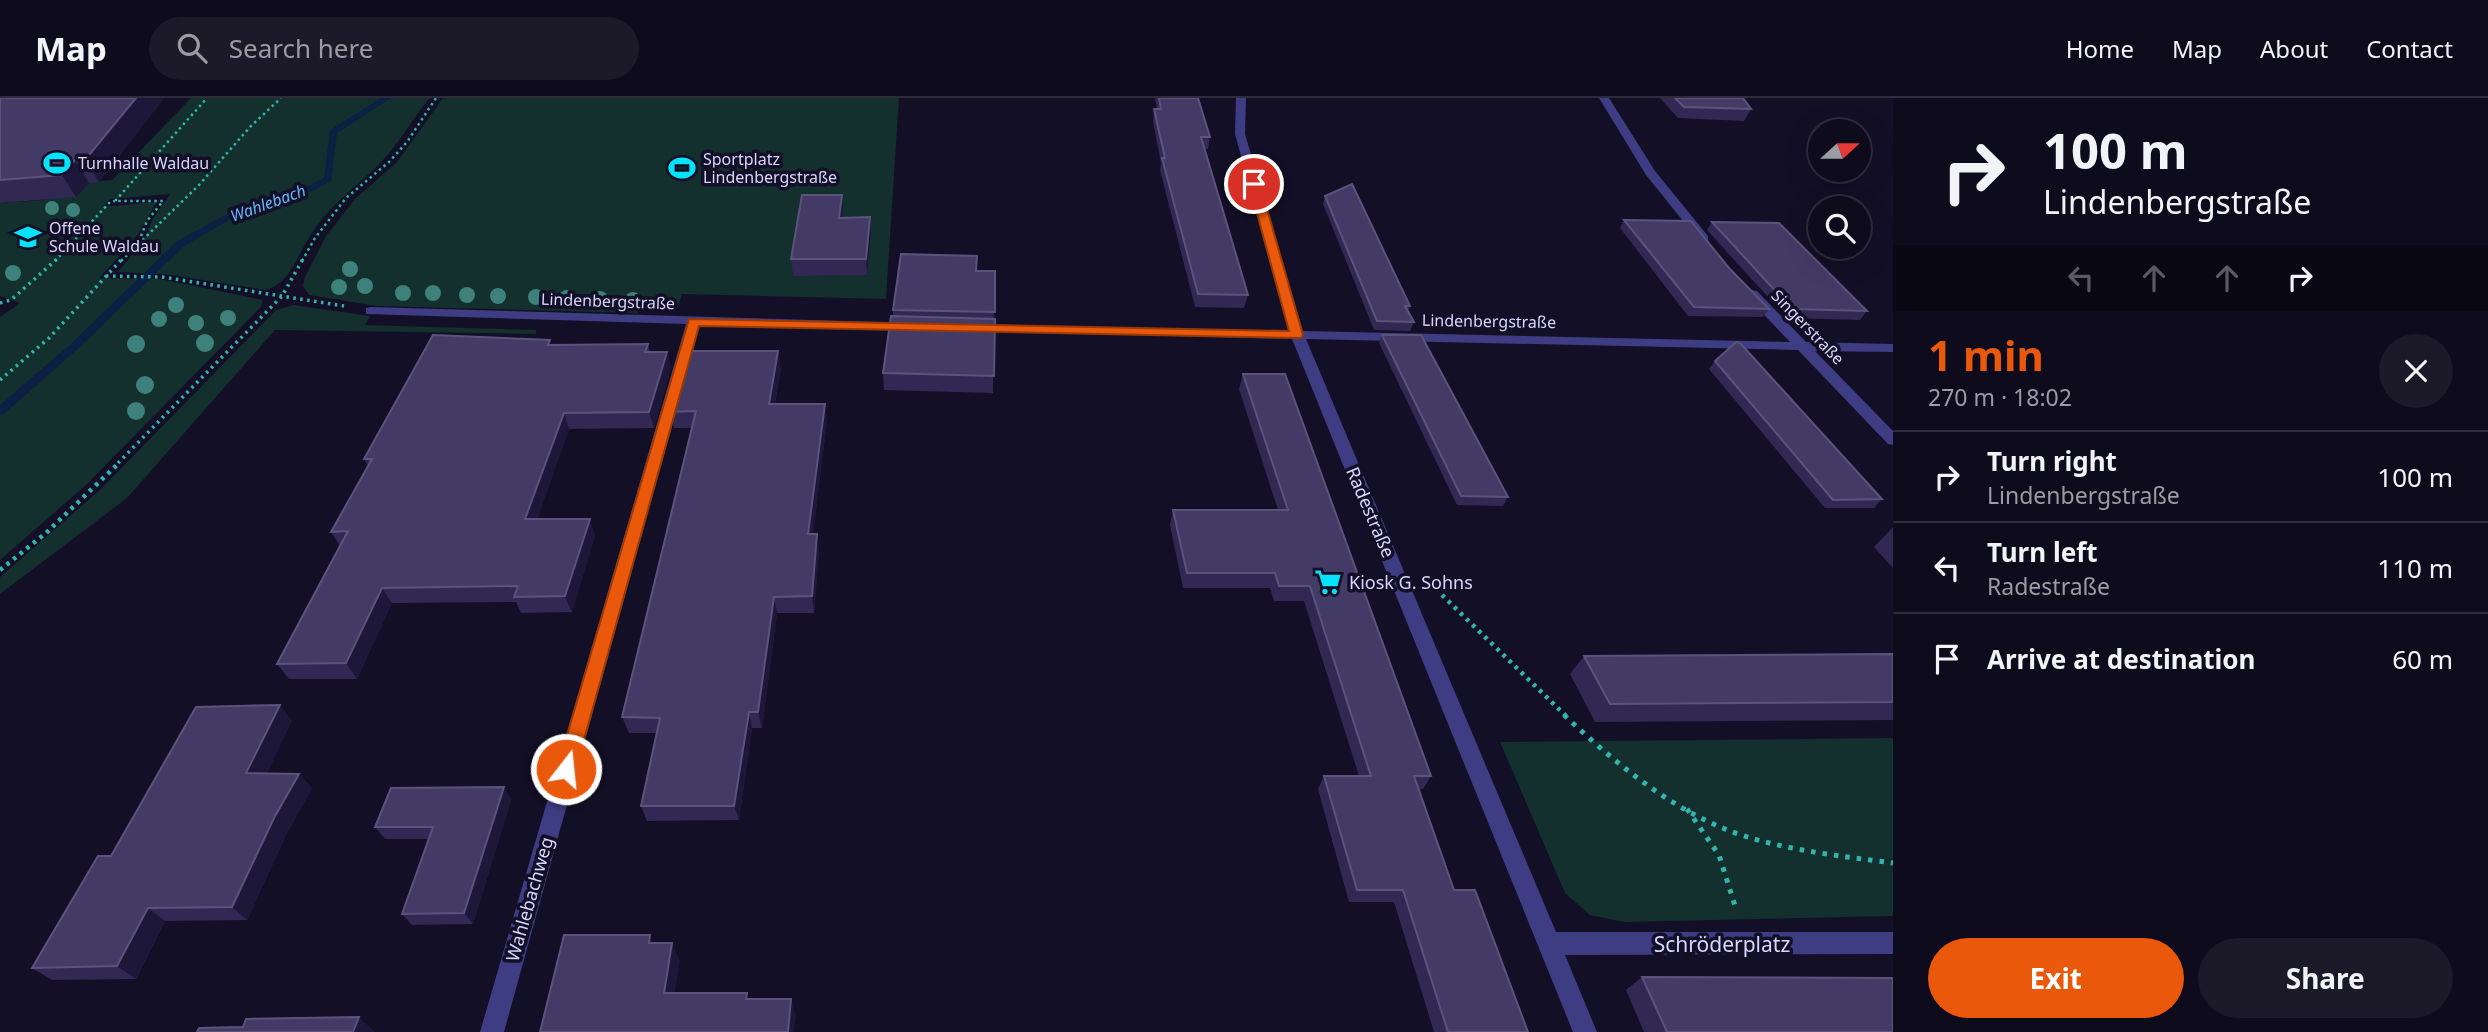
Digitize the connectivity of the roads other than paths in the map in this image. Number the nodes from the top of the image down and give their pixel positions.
1 (1241, 98) edge
2 (1604, 98) edge
3 (1715, 253) edge
4 (1740, 281) edge
5 (371, 311) road end
6 (694, 322) junction
7 (927, 327) edge
8 (954, 328) edge
9 (1297, 335) junction
10 (1801, 345) junction
11 (1893, 348) edge
12 (1893, 440) edge
13 (1893, 943) edge
14 (1551, 944) junction
15 (492, 1032) edge
16 (1585, 1032) edge

1 - 9 street, Radestraße
2 - 3 street
4 - 10 street, Singerstraße
5 - 6 street, Lindenbergstraße
6 - 7 street, Lindenbergstraße
6 - 15 street, Wahlebachweg
8 - 9 street, Lindenbergstraße
9 - 10 street, Lindenbergstraße
9 - 14 street, Radestraße
10 - 11 street, Lindenbergstraße
10 - 12 street, Singerstraße
13 - 14 street, Schröderplatz
14 - 16 street, Radestraße

